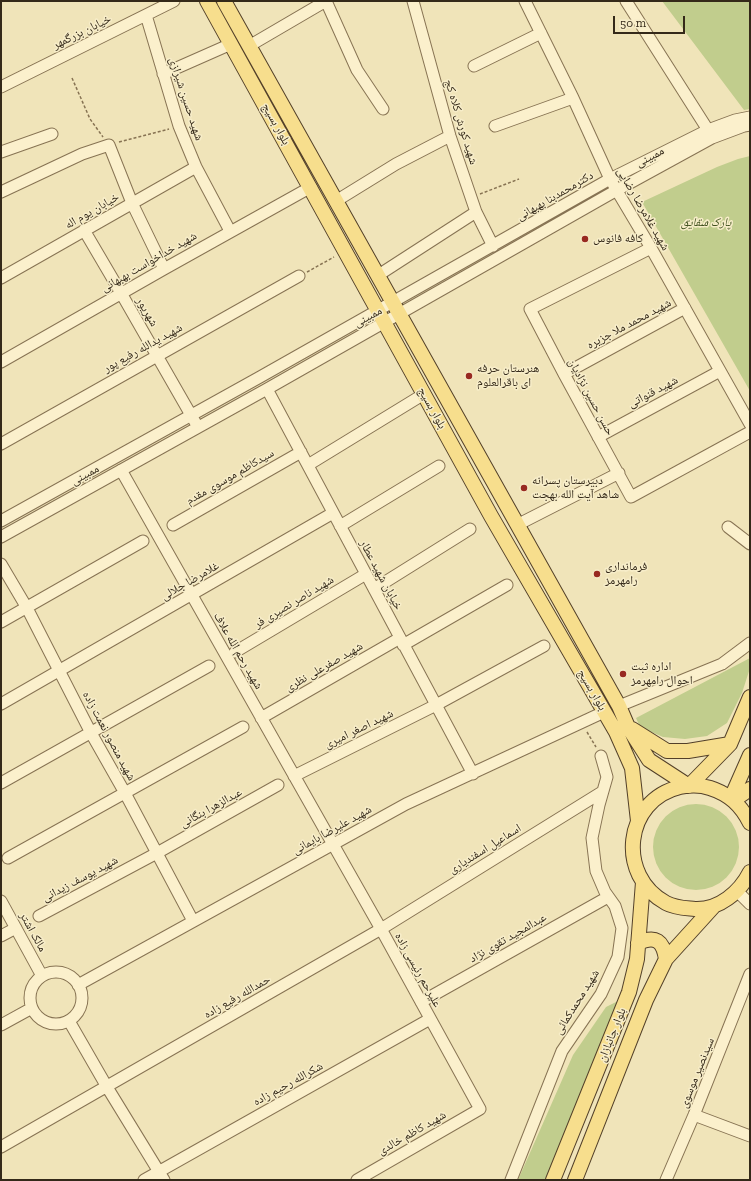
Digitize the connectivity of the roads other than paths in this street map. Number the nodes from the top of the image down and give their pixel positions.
1 (174, 1) edge
2 (207, 1) edge
3 (224, 1) edge
4 (326, 1) edge
5 (413, 1) edge
6 (525, 1) edge
7 (626, 1) edge
8 (146, 15) junction
9 (541, 33) junction
10 (231, 44) junction
11 (249, 46) junction
12 (474, 66) dead end
13 (163, 74) junction
14 (1, 87) edge
15 (573, 98) junction
16 (383, 109) dead end
17 (750, 117) edge
18 (750, 125) edge
19 (495, 126) dead end
20 (708, 130) junction
21 (52, 134) dead end
22 (450, 136) junction
23 (1, 152) edge
24 (196, 167) junction
25 (610, 179) junction
26 (310, 187) junction
27 (617, 190) junction
28 (1, 192) edge
29 (336, 201) junction
30 (132, 203) junction
31 (476, 212) junction
32 (84, 230) junction
33 (230, 231) junction
34 (493, 246) junction
35 (651, 248) junction
36 (164, 269) junction
37 (299, 276) road end
38 (377, 276) junction
39 (1, 278) edge
40 (121, 293) junction
41 (396, 308) junction
42 (685, 308) junction
43 (382, 316) junction
44 (157, 356) junction
45 (1, 362) edge
46 (720, 371) junction
47 (564, 374) junction
48 (267, 389) junction
49 (424, 394) junction
50 (191, 415) junction
51 (750, 424) edge
52 (198, 428) junction
53 (750, 432) edge
54 (598, 437) junction
55 (1, 444) edge
56 (301, 452) junction
57 (308, 465) junction
58 (439, 466) dead end
59 (121, 470) junction
60 (619, 473) junction
61 (497, 488) junction
62 (481, 497) junction
63 (333, 513) junction
64 (1, 520) edge
65 (173, 525) dead end
66 (517, 525) junction
67 (340, 526) junction
68 (728, 527) dead end
69 (470, 529) dead end
70 (1, 537) edge
71 (143, 541) dead end
72 (750, 544) edge
73 (1, 564) edge
74 (366, 574) junction
75 (507, 585) dead end
76 (374, 589) junction
77 (191, 595) junction
78 (26, 608) junction
79 (1, 622) edge
80 (402, 641) junction
81 (750, 643) edge
82 (544, 646) dead end
83 (235, 652) dead end
84 (209, 666) dead end
85 (60, 671) junction
86 (750, 697) edge
87 (1, 704) edge
88 (436, 705) junction
89 (619, 706) junction
90 (604, 712) junction
91 (260, 718) junction
92 (243, 727) dead end
93 (628, 727) junction
94 (91, 733) junction
95 (730, 744) junction
96 (750, 755) edge
97 (601, 756) road end
98 (649, 760) junction
99 (632, 768) junction
100 (473, 774) junction
101 (294, 776) junction
102 (1, 784) edge
103 (278, 785) dead end
104 (689, 786) junction
105 (750, 789) edge
106 (602, 792) junction
107 (125, 793) junction
108 (732, 799) junction
109 (638, 821) junction
110 (750, 823) edge
111 (333, 844) junction
112 (157, 853) junction
113 (8, 858) dead end
114 (749, 877) edge
115 (642, 882) junction
116 (737, 891) junction
117 (608, 896) junction
118 (1, 901) edge
119 (750, 904) edge
120 (714, 906) junction
121 (39, 916) dead end
122 (193, 921) junction
123 (16, 928) junction
124 (381, 929) junction
125 (1, 936) edge
126 (638, 943) junction
127 (666, 959) junction
128 (750, 974) edge
129 (42, 976) junction
130 (78, 984) junction
131 (421, 1002) junction
132 (32, 1008) junction
133 (430, 1019) junction
134 (69, 1021) junction
135 (1, 1025) edge
136 (107, 1087) junction
137 (480, 1108) joint
138 (694, 1114) junction
139 (750, 1136) edge
140 (1, 1147) edge
141 (161, 1176) edge
142 (144, 1180) edge
143 (357, 1180) edge
144 (511, 1180) edge
145 (553, 1180) edge
146 (575, 1180) edge
147 (666, 1180) edge

1 - 8 street, خیابان بزرگمهر
2 - 10 main road, بلوار بسیج
3 - 11 main road, بلوار بسیج
4 - 11 street
4 - 16 street
5 - 22 street, شهید کورش کلاه کج
6 - 9 street, شهید غلامرضا رضایی
7 - 20 street
8 - 13 street, شهید حسین شیرازی
8 - 14 street, خیابان بزرگمهر
9 - 12 street
9 - 15 street, شهید غلامرضا رضایی
10 - 13 street
10 - 26 main road, بلوار بسیج
11 - 29 main road, بلوار بسیج
13 - 24 street, شهید حسین شیرازی
15 - 19 street
15 - 25 street, شهید غلامرضا رضایی
17 - 20 street, دکترمحمدبنا بهبهانی
18 - 27 street, ممبینی
20 - 25 street, دکترمحمدبنا بهبهانی
21 - 23 street
22 - 29 street
22 - 31 street, شهید کورش کلاه کج
24 - 30 street, خیابان یوم اله
24 - 33 street, شهید حسین شیرازی
25 - 27 street, شهید غلامرضا رضایی
25 - 34 street, دکترمحمدبنا بهبهانی
26 - 33 street, شهید خداخواست بهبهانی
26 - 43 main road, بلوار بسیج
27 - 35 street, شهید غلامرضا رضایی
27 - 41 street, ممبینی
28 - 30 street
29 - 38 main road, بلوار بسیج
30 - 32 street, خیابان یوم اله
30 - 36 street
31 - 34 street, شهید کورش کلاه کج
31 - 38 street
32 - 39 street, خیابان یوم اله
32 - 40 street, شهریور
33 - 36 street, شهید خداخواست بهبهانی
34 - 41 street, دکترمحمدبنا بهبهانی
35 - 42 street, شهید غلامرضا رضایی
35 - 47 street, حسن حسین نژادیان
36 - 40 street, شهید خداخواست بهبهانی
37 - 44 street, شهید یدالله رفیع پور
38 - 41 main road, بلوار بسیج
40 - 44 street, شهریور
40 - 45 street, شهید خداخواست بهبهانی
41 - 43 street, دکترمحمدبنا بهبهانی
41 - 61 main road, بلوار بسیج
42 - 46 street, شهید غلامرضا رضایی
42 - 47 street, شهید محمد ملا جزیره
43 - 48 street, ممبینی
43 - 49 main road, بلوار بسیج
43 - 50 street, ممبینی
44 - 50 street, شهریور
44 - 55 street, شهید یدالله رفیع پور
46 - 51 street, شهید غلامرضا رضایی
46 - 54 street, شهید قنواتی
47 - 54 street, حسن حسین نژادیان
48 - 52 street, ممبینی
48 - 56 street, خیابان شهید عطار
49 - 57 street
49 - 62 main road, بلوار بسیج
50 - 52 street, شهریور
50 - 64 street, ممبینی
52 - 59 street, ممبینی
53 - 60 street, حسن حسین نژادیان
54 - 60 street, حسن حسین نژادیان
56 - 57 street, خیابان شهید عطار
56 - 65 street, سیدکاظم موسوی مقدم
57 - 63 street, خیابان شهید عطار
58 - 67 street
59 - 70 street, ممبینی
59 - 77 street, شهید رحم الله علاف
60 - 66 street
61 - 62 main road
61 - 66 main road, بلوار بسیج
62 - 90 main road, بلوار بسیج
63 - 67 street, خیابان شهید عطار
63 - 77 street, غلامرضا جلالی
66 - 89 main road, بلوار بسیج
67 - 74 street, خیابان شهید عطار
68 - 72 street
69 - 76 street
71 - 78 street
73 - 78 street, شهید منصور نعمت زاده
74 - 76 street, خیابان شهید عطار
74 - 83 street, شهید ناصر نصیری فر
75 - 80 street, شهید صفرعلی نظری
76 - 80 street, خیابان شهید عطار
77 - 85 street, غلامرضا جلالی
77 - 91 street, شهید رحم الله علاف
78 - 79 street
78 - 85 street, شهید منصور نعمت زاده
80 - 88 street, خیابان شهید عطار
80 - 91 street, شهید صفرعلی نظری
81 - 89 street
82 - 88 street, شهید اصغر امیری
84 - 94 street
85 - 87 street, غلامرضا جلالی
85 - 94 street, شهید منصور نعمت زاده
86 - 95 main road
88 - 100 street, خیابان شهید عطار
88 - 101 street, شهید اصغر امیری
89 - 93 main road, بلوار بسیج
90 - 99 main road, بلوار بسیج
90 - 100 street, شهید علیرضا بایمانی
91 - 101 street, شهید رحم الله علاف
92 - 107 street
93 - 95 main road
93 - 98 main road, بلوار بسیج
94 - 102 street
94 - 107 street, شهید منصور نعمت زاده
95 - 104 main road
96 - 108 main road
97 - 106 street, شهید محمدکمائی
98 - 99 main road
98 - 104 main road, بلوار بسیج
99 - 109 main road, بلوار بسیج
100 - 111 street, شهید علیرضا بایمانی
101 - 111 street, شهید رحم الله علاف
103 - 112 street, عبدالزهرا بنگانی
104 - 108 main road
104 - 109 main road
105 - 108 main road
106 - 117 street, شهید محمدکمائی
106 - 124 street, اسماعیل اسفندیاری
107 - 112 street, شهید منصور نعمت زاده
107 - 113 street
108 - 110 main road
109 - 115 main road
111 - 122 street, شهید علیرضا بایمانی
111 - 124 street, علیرحم رئیسی زاده
112 - 121 street, شهید یوسف زیدانی
112 - 122 street, شهید منصور نعمت زاده
114 - 116 main road
115 - 120 main road
115 - 126 main road, بلوار جانبازان
116 - 119 street
116 - 120 main road
117 - 131 street, عبدالمجید تقوی نژاد
117 - 144 street, شهید محمدکمائی
118 - 123 street, مالک اشتر
120 - 127 main road, بلوار جانبازان
122 - 130 street, شهید علیرضا بایمانی
123 - 125 street
123 - 129 street, مالک اشتر
124 - 131 street, علیرحم رئیسی زاده
124 - 136 street, حمدالله رفیع زاده
126 - 127 main road
126 - 145 main road, بلوار جانبازان
127 - 146 main road, بلوار جانبازان
128 - 138 street, سیدنصیر موسوی
129 - 130 street
129 - 132 street
130 - 134 street
131 - 133 street, علیرحم رئیسی زاده
132 - 134 street
132 - 135 street
133 - 137 street, علیرحم رئیسی زاده
133 - 141 street, شکرالله رحیم زاده
134 - 136 street
136 - 140 street, حمدالله رفیع زاده
136 - 141 street
137 - 143 street, شهید کاظم خالدی
138 - 139 street
138 - 147 street, سیدنصیر موسوی
141 - 142 street, شکرالله رحیم زاده

